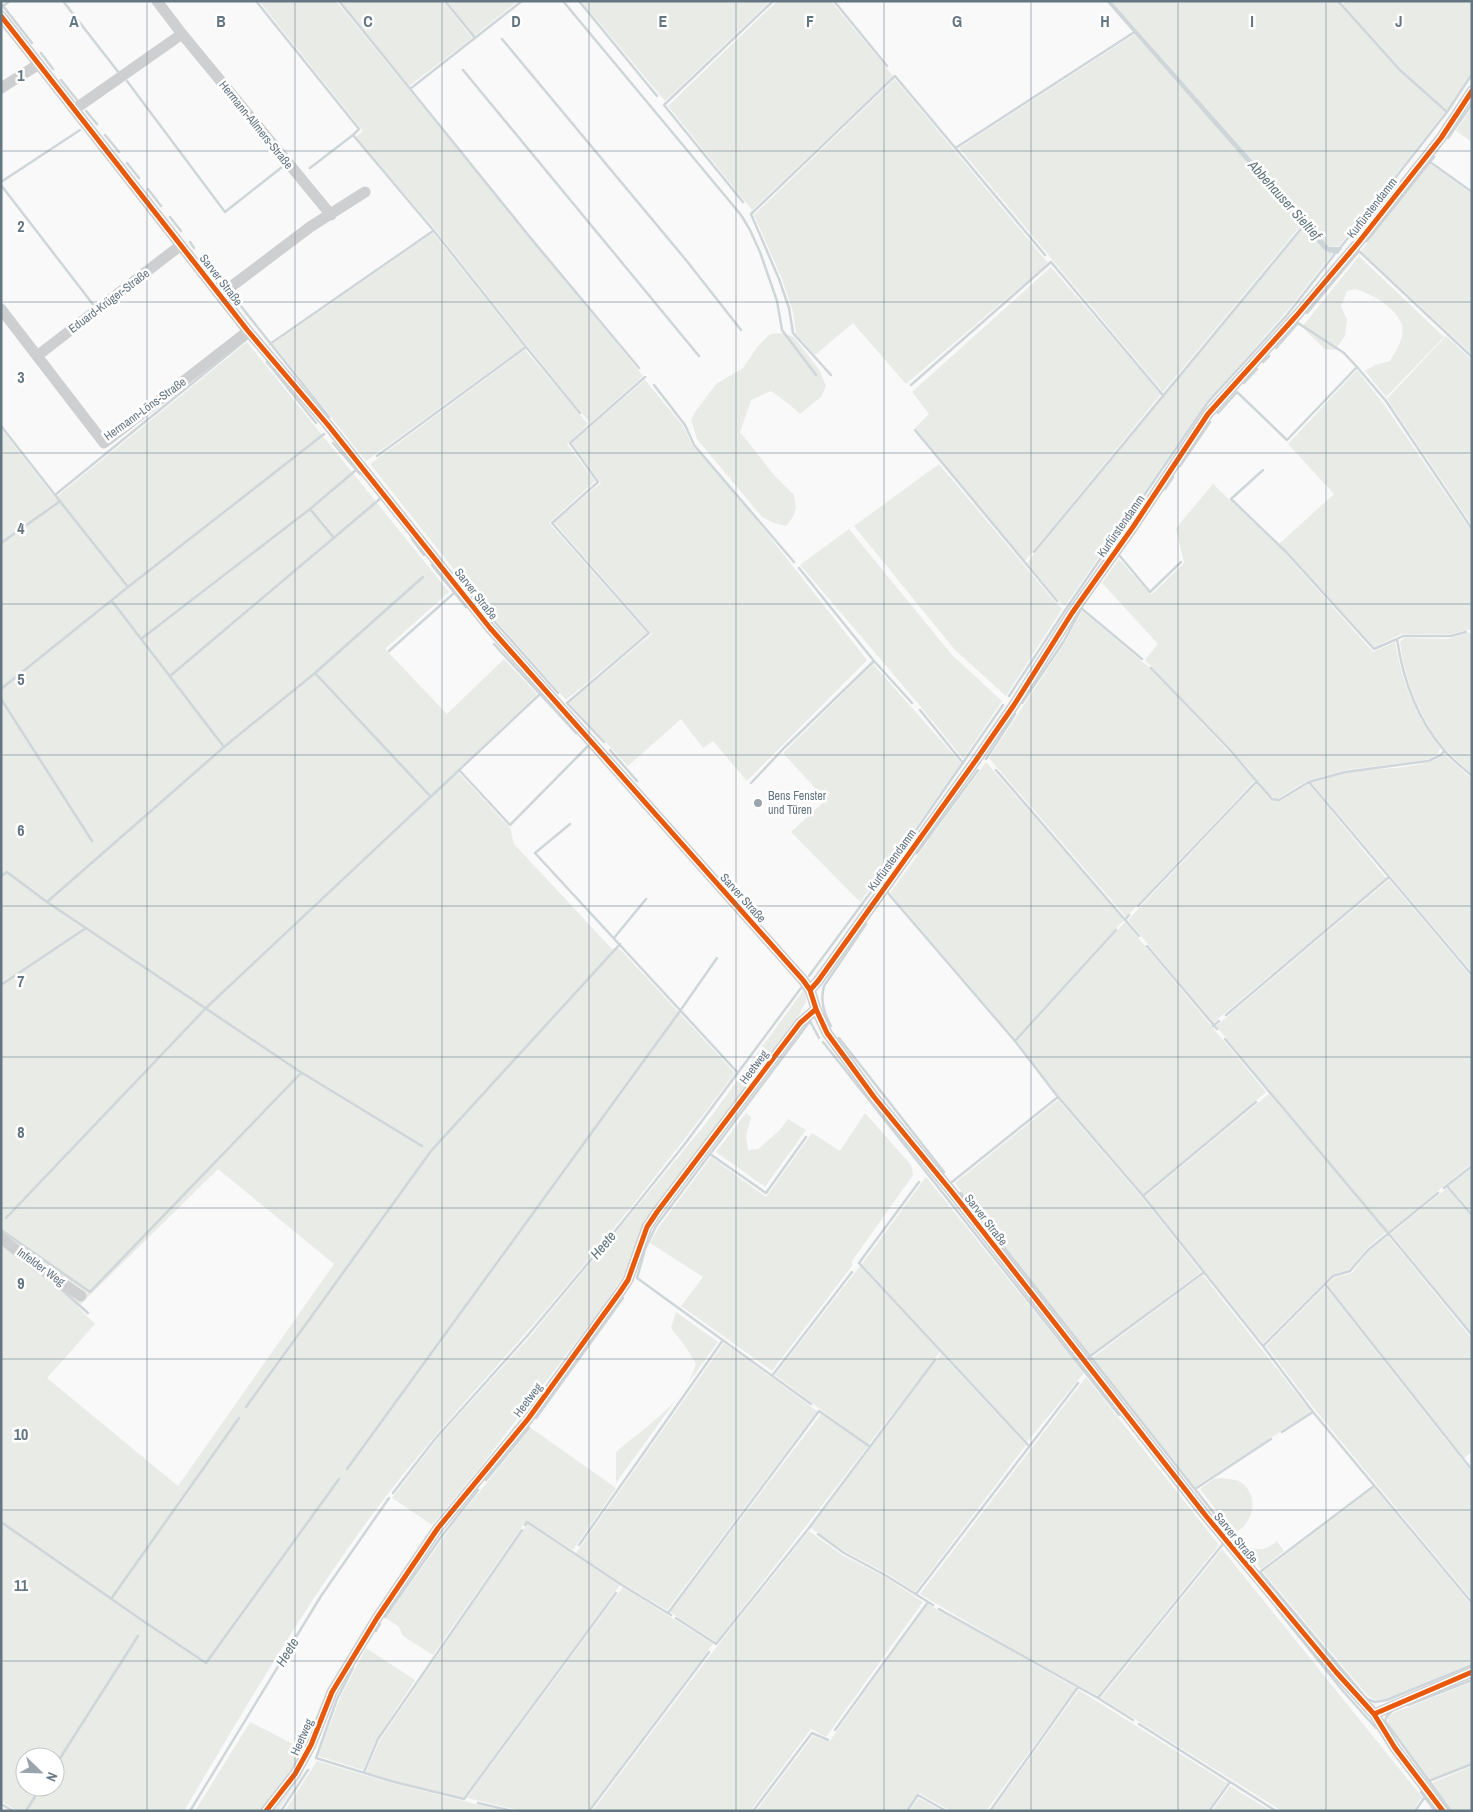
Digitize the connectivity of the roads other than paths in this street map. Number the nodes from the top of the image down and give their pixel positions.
1 (157, 1) edge
2 (1, 16) edge
3 (182, 34) junction
4 (38, 64) junction
5 (1, 88) edge
6 (1472, 92) edge
7 (76, 109) junction
8 (365, 192) dead end
9 (331, 215) junction
10 (181, 245) junction
11 (220, 294) junction
12 (1, 309) edge
13 (248, 331) junction
14 (37, 356) junction
15 (810, 990) junction
16 (816, 1009) junction
17 (1, 1238) edge
18 (81, 1296) dead end
19 (1472, 1672) edge
20 (1374, 1714) junction
21 (266, 1811) edge
22 (1443, 1811) edge

1 - 3 street, Hermann-Allmers-Straße
2 - 4 street, Sarver Straße
3 - 7 street
3 - 9 street, Hermann-Allmers-Straße
4 - 5 street
4 - 7 street, Sarver Straße
6 - 15 street, Kurfürstendamm
7 - 10 street, Sarver Straße
8 - 9 street
9 - 11 street
10 - 11 street, Sarver Straße
10 - 14 street, Eduard-Krüger-Straße
11 - 13 street, Sarver Straße
12 - 14 street, Hermann-Löns-Straße
13 - 14 street, Hermann-Löns-Straße
13 - 15 street, Sarver Straße
15 - 16 street, Sarver Straße
16 - 20 street, Sarver Straße
16 - 21 street, Heetweg
17 - 18 street, Infelder Weg
19 - 20 street
20 - 22 street, Sarver Straße

